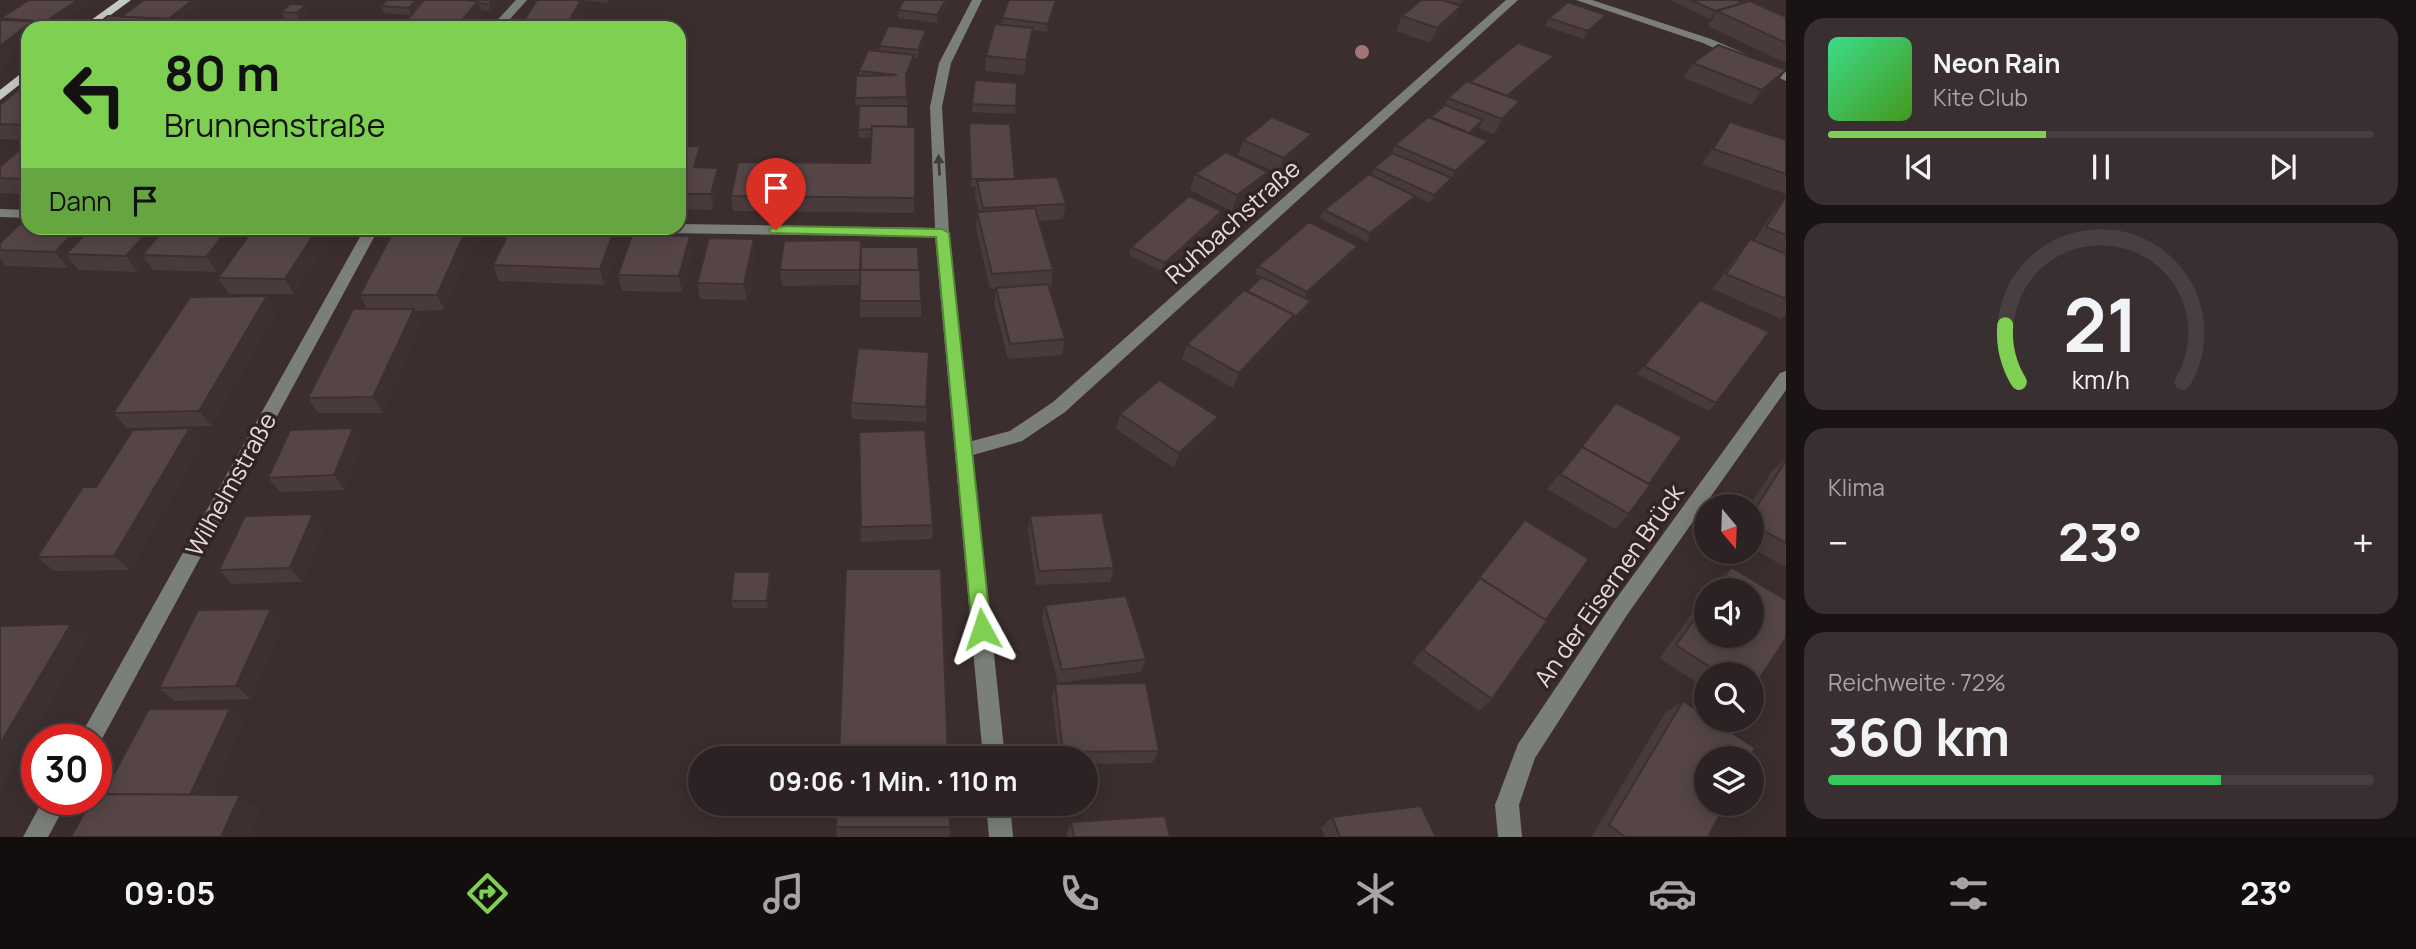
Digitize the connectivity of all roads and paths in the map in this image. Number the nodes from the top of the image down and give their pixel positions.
1 (125, 0) edge
2 (522, 0) edge
3 (977, 0) edge
4 (1513, 0) edge
5 (1581, 0) edge
6 (96, 21) edge
7 (502, 21) edge
8 (1786, 77) edge
9 (21, 78) edge
10 (0, 96) edge
11 (0, 213) edge
12 (21, 214) edge
13 (686, 228) edge
14 (942, 233) junction
15 (368, 235) edge
16 (1786, 376) edge
17 (966, 450) junction
18 (98, 724) edge
19 (993, 746) edge
20 (47, 815) edge
21 (999, 816) edge
22 (35, 837) edge
23 (1001, 837) edge
24 (1510, 837) edge

1 - 6 main road
2 - 7 street
14 -> 3 street
4 - 17 street, Ruhbachstraße
5 - 8 street
9 - 10 main road
11 - 12 street
13 - 14 street
14 - 17 street
15 - 18 street, Wilhelmstraße
16 - 24 street, An der Eisernen Brück
17 - 19 street
20 - 22 street
21 - 23 street

